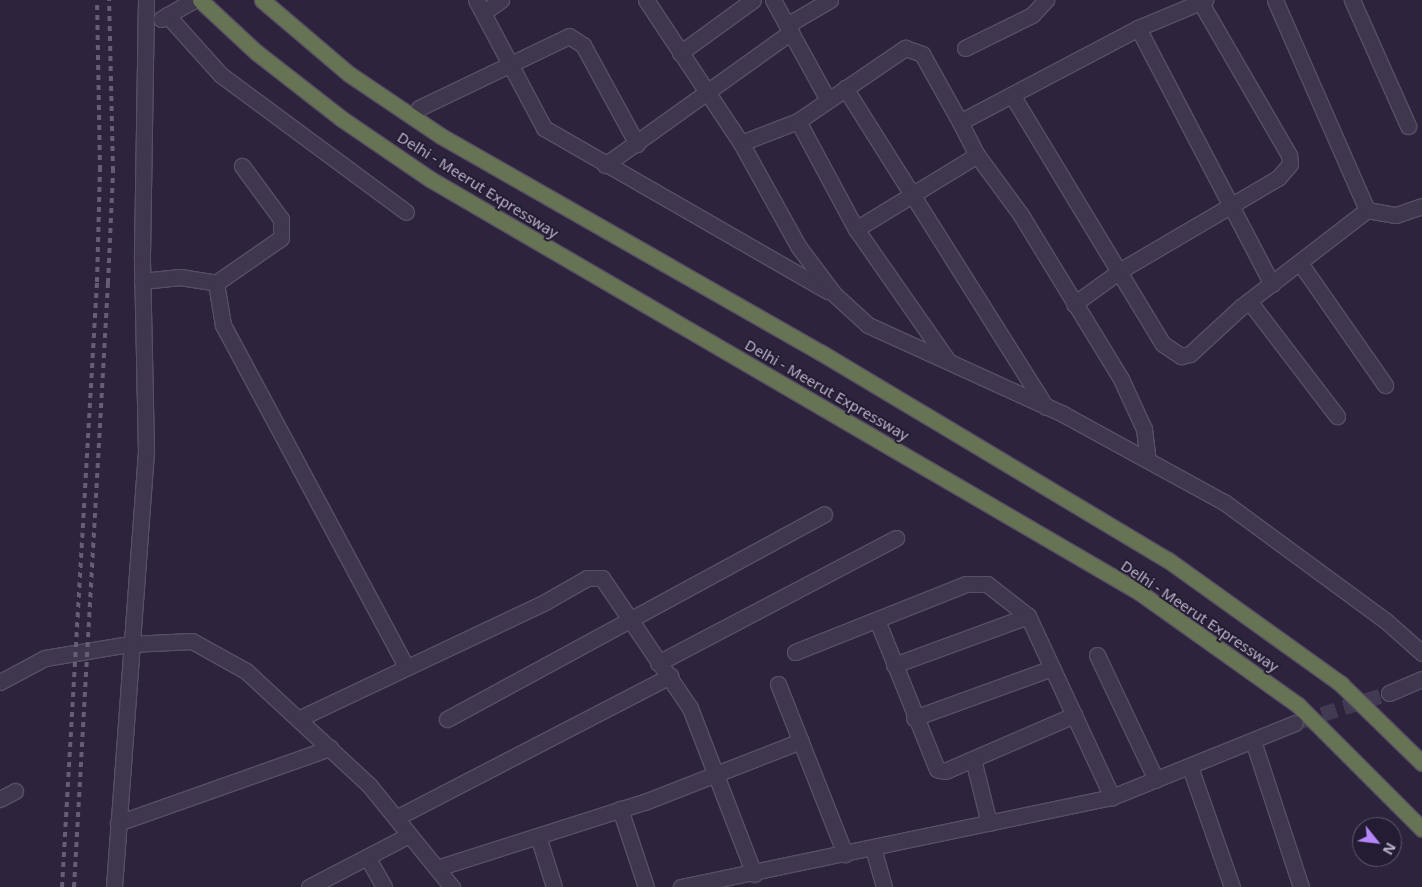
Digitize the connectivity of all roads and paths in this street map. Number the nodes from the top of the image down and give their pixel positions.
1 (146, 0) edge
2 (194, 0) edge
3 (200, 0) edge
4 (262, 0) edge
5 (501, 0) edge
6 (646, 0) edge
7 (753, 0) edge
8 (773, 0) edge
9 (830, 0) edge
10 (1046, 0) edge
11 (1275, 0) edge
12 (1352, 0) edge
13 (1201, 1) edge
14 (480, 6) edge
15 (168, 15) junction
16 (147, 28) junction
17 (1138, 28) junction
18 (789, 29) junction
19 (965, 48) dead end
20 (680, 52) junction
21 (510, 66) junction
22 (845, 88) junction
23 (708, 94) junction
24 (1012, 95) junction
25 (828, 100) junction
26 (419, 108) dead end
27 (798, 121) junction
28 (960, 122) junction
29 (1408, 126) dead end
30 (741, 143) junction
31 (637, 144) junction
32 (977, 155) junction
33 (605, 165) junction
34 (242, 166) dead end
35 (914, 194) junction
36 (1233, 204) junction
37 (1422, 206) edge
38 (1368, 210) junction
39 (406, 212) dead end
40 (856, 229) junction
41 (1300, 263) junction
42 (1121, 270) junction
43 (142, 281) junction
44 (216, 283) junction
45 (1272, 284) junction
46 (834, 294) junction
47 (1249, 301) junction
48 (1074, 304) junction
49 (948, 362) junction
50 (1385, 385) dead end
51 (1046, 406) junction
52 (1337, 416) dead end
53 (1148, 460) junction
54 (824, 514) dead end
55 (896, 538) dead end
56 (1028, 616) junction
57 (877, 620) junction
58 (629, 621) junction
59 (130, 644) junction
60 (796, 652) dead end
61 (1422, 653) edge
62 (1098, 655) dead end
63 (658, 663) junction
64 (894, 665) junction
65 (406, 666) junction
66 (1052, 668) junction
67 (670, 676) junction
68 (1422, 679) edge
69 (0, 682) edge
70 (778, 684) dead end
71 (1389, 693) tunnel mouth
72 (1074, 715) junction
73 (914, 718) junction
74 (298, 719) junction
75 (447, 719) dead end
76 (1295, 723) tunnel mouth
77 (801, 741) junction
78 (1253, 741) junction
79 (330, 748) junction
80 (973, 759) junction
81 (1422, 763) edge
82 (1190, 767) junction
83 (717, 774) junction
84 (1156, 780) junction
85 (14, 791) dead end
86 (1112, 797) junction
87 (0, 800) edge
88 (620, 809) junction
89 (396, 818) junction
90 (118, 823) junction
91 (989, 823) junction
92 (1422, 829) edge
93 (409, 834) junction
94 (538, 836) junction
95 (873, 848) junction
96 (845, 854) junction
97 (367, 857) junction
98 (437, 868) junction
99 (754, 874) junction
100 (114, 887) edge
101 (310, 887) edge
102 (384, 887) edge
103 (452, 887) edge
104 (554, 887) edge
105 (646, 887) edge
106 (682, 887) edge
107 (884, 887) edge
108 (1232, 887) edge
109 (1301, 887) edge

1 - 16 street
2 - 15 street
3 - 92 highway, Delhi - Meerut Expressway
4 - 81 highway, Delhi - Meerut Expressway
5 - 14 street
6 - 20 street
7 - 20 street
8 - 18 street
9 - 18 street
10 - 19 street
11 - 38 street
12 - 29 street
13 - 17 street
13 - 36 street
14 - 21 street
15 - 16 street
15 - 39 street
16 - 43 street
17 - 24 street
17 - 36 street
18 - 23 street
18 - 25 street
20 - 23 street
21 - 26 street
21 - 31 street
21 - 33 street
22 - 25 street
22 - 28 street
22 - 35 street
23 - 30 street
23 - 31 street
24 - 28 street
24 - 42 street
25 - 27 street
27 - 30 street
27 - 40 street
28 - 32 street
30 - 46 street
31 - 33 street
32 - 35 street
32 - 48 street
33 - 46 street
34 - 44 street
35 - 40 street
35 - 51 street
36 - 42 street
36 - 45 street
37 - 38 street
38 - 41 street
40 - 49 street
41 - 45 street
41 - 50 street
42 - 47 street
42 - 48 street
43 - 44 street
43 - 59 street
44 - 65 street
45 - 47 street
46 - 49 street
47 - 52 street
48 - 53 street
49 - 51 street
51 - 53 street
53 - 61 street
54 - 58 street
55 - 63 street
56 - 57 street
56 - 64 street
56 - 66 street
57 - 60 street
57 - 64 street
58 - 63 street
58 - 65 street
58 - 75 street
59 - 69 street
59 - 74 street
59 - 90 street
62 - 84 street
63 - 67 street
64 - 73 street
65 - 74 street
66 - 72 street
66 - 73 street
67 - 83 street
67 - 89 street
68 - 71 street
70 - 77 street
72 - 80 street
72 - 86 street
73 - 80 street
74 - 79 street
76 - 78 street
77 - 83 street
77 - 96 street
78 - 82 street
78 - 109 street
79 - 89 street
79 - 90 street
80 - 91 street
82 - 84 street
82 - 108 street
83 - 88 street
83 - 99 street
84 - 86 street
85 - 87 street
86 - 91 street
88 - 94 street
88 - 105 street
89 - 93 street
90 - 100 street
91 - 95 street
93 - 97 street
93 - 98 street
94 - 98 street
94 - 104 street
95 - 96 street
95 - 107 street
96 - 99 street
97 - 101 street
97 - 102 street
98 - 103 street
99 - 106 street

